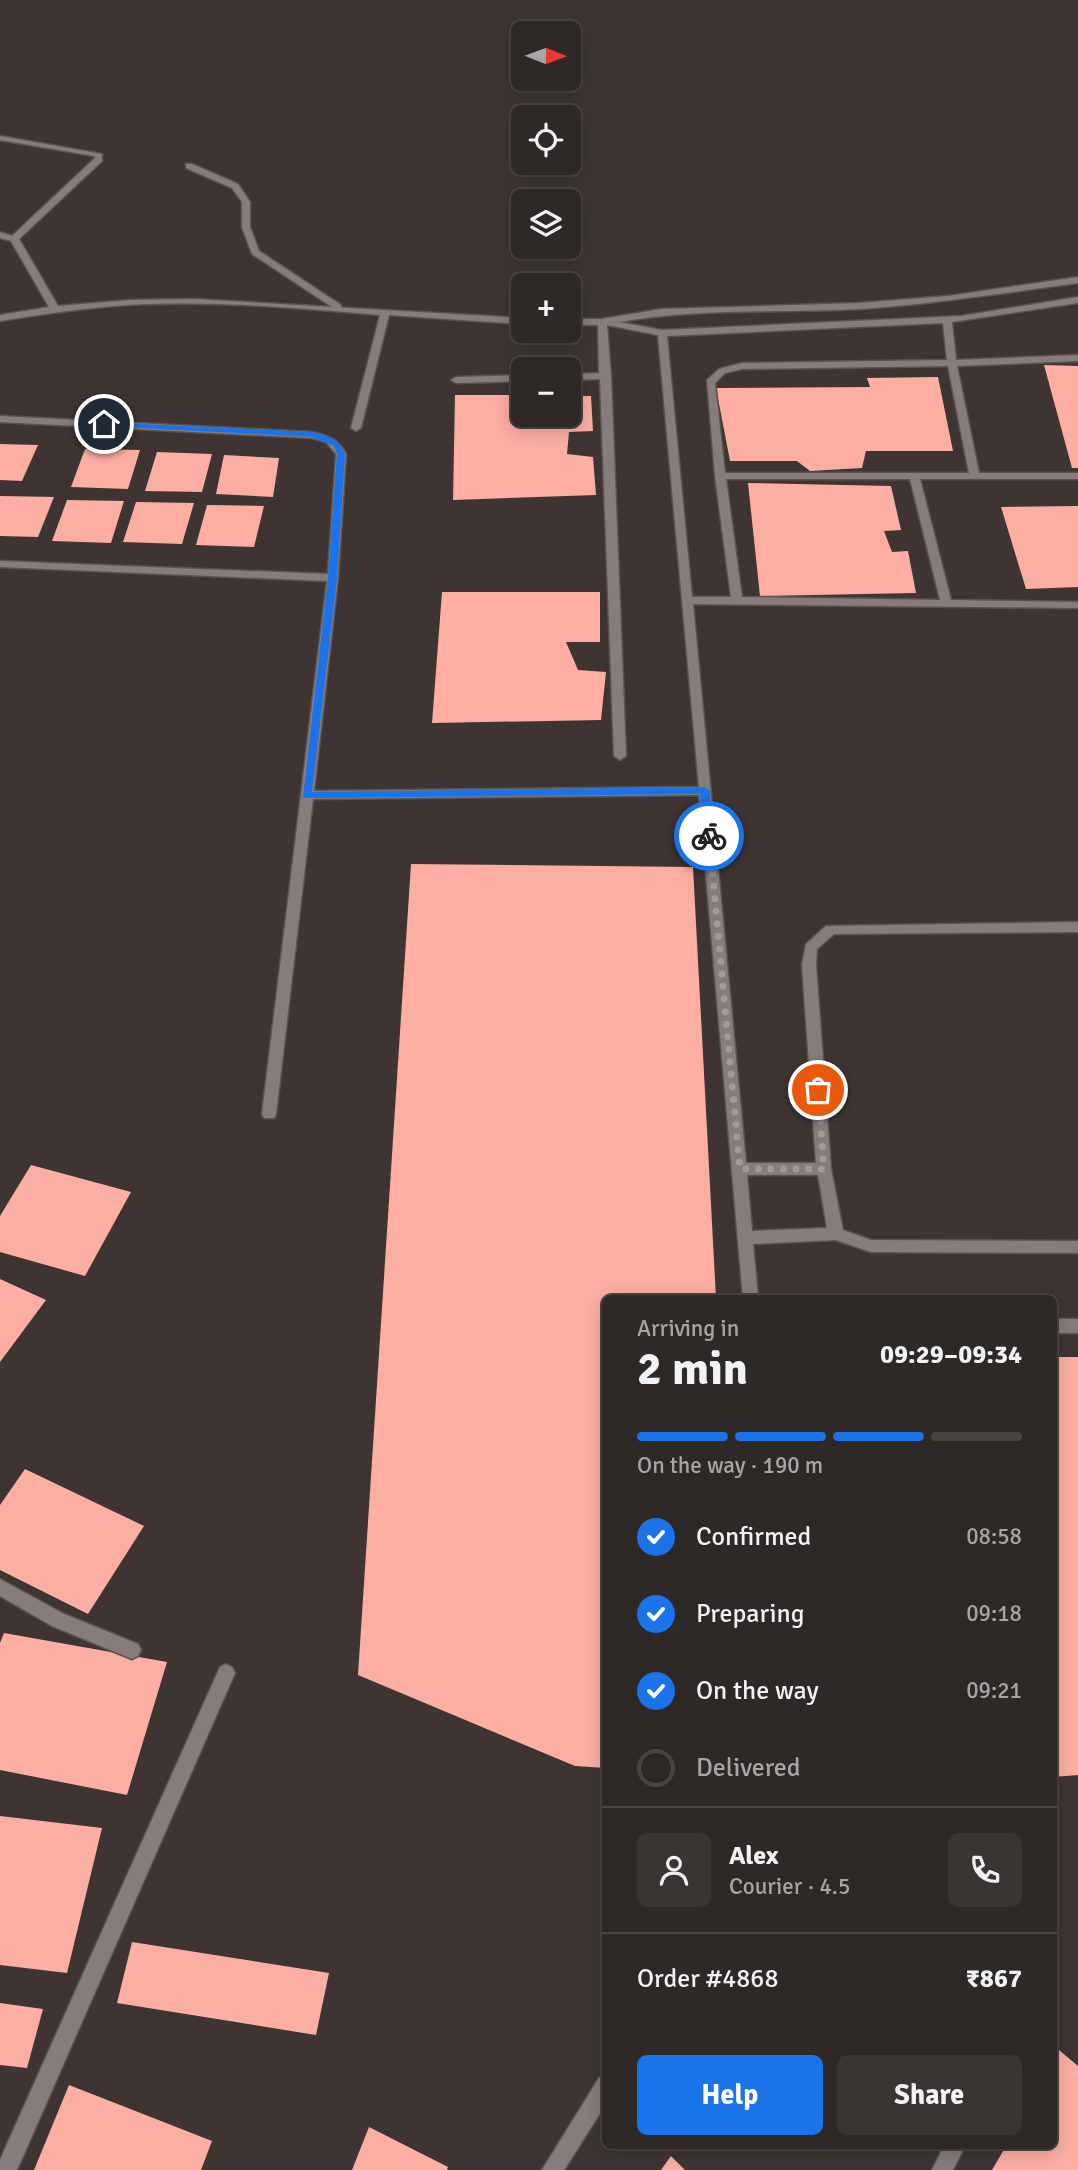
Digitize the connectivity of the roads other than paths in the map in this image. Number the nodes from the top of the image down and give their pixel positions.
1 (0, 138) edge
2 (189, 166) dead end
3 (0, 235) edge
4 (14, 239) junction
5 (1078, 280) edge
6 (1078, 300) edge
7 (338, 307) junction
8 (55, 309) junction
9 (385, 312) junction
10 (0, 318) edge
11 (947, 319) junction
12 (511, 321) edge
13 (602, 321) junction
14 (581, 322) edge
15 (662, 333) junction
16 (1078, 358) edge
17 (952, 363) junction
18 (606, 376) junction
19 (581, 377) edge
20 (511, 378) edge
21 (456, 380) dead end
22 (0, 419) edge
23 (356, 428) dead end
24 (720, 476) junction
25 (914, 476) junction
26 (975, 476) junction
27 (1078, 476) edge
28 (0, 564) edge
29 (333, 578) junction
30 (686, 600) junction
31 (737, 600) junction
32 (946, 603) junction
33 (1078, 605) edge
34 (620, 756) dead end
35 (705, 791) junction
36 (307, 795) junction
37 (1078, 927) edge
38 (269, 1114) dead end
39 (740, 1169) junction
40 (824, 1169) junction
41 (836, 1234) junction
42 (746, 1238) junction
43 (1078, 1247) edge
44 (750, 1295) edge
45 (1057, 1326) edge
46 (1078, 1326) edge
47 (0, 1587) edge
48 (132, 1650) dead end
49 (226, 1673) dead end
50 (602, 2091) edge
51 (954, 2149) edge
52 (6, 2170) edge
53 (552, 2170) edge
54 (942, 2170) edge

1 - 4 street
2 - 7 street
3 - 4 street
4 - 8 street
5 - 13 street
6 - 11 street
7 - 8 street
7 - 9 street
8 - 10 street
9 - 12 street
9 - 23 street
11 - 15 street
11 - 17 street
13 - 14 street
13 - 15 street
13 - 18 street
15 - 30 street
16 - 17 street
17 - 24 street
17 - 26 street
18 - 19 street
18 - 34 street
20 - 21 street
22 - 29 street
24 - 25 street
24 - 31 street
25 - 26 street
25 - 32 street
26 - 27 street
28 - 29 street
29 - 36 street
30 - 31 street
30 - 35 street
31 - 32 street
32 - 33 street
35 - 36 street
35 - 39 street
36 - 38 street
37 - 40 street
39 - 40 street
39 - 42 street
40 - 41 street
41 - 42 street
41 - 43 street
42 - 44 street
45 - 46 street
47 - 48 street
49 - 52 street
50 - 53 street
51 - 54 street

